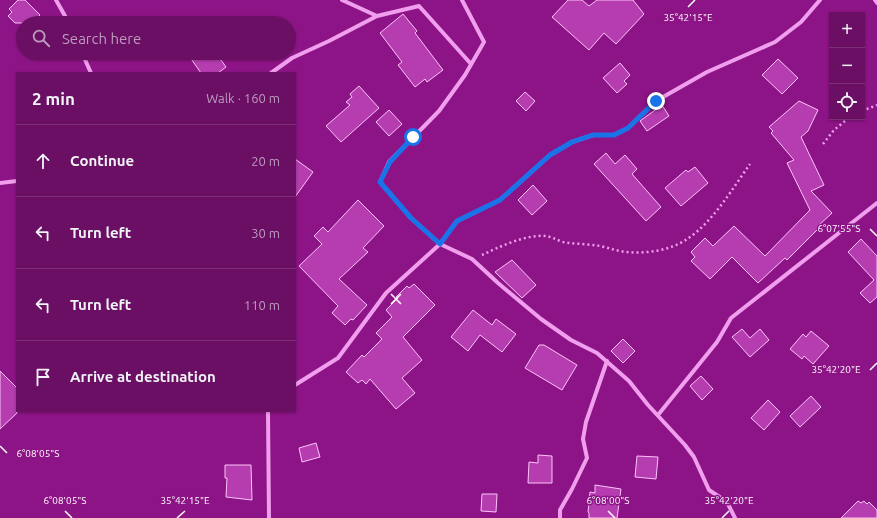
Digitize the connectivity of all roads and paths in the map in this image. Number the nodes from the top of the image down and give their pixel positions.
1 (56, 0) edge
2 (342, 0) edge
3 (462, 0) edge
4 (820, 0) edge
5 (874, 0) edge
6 (877, 3) edge
7 (66, 16) edge
8 (377, 16) junction
9 (296, 56) edge
10 (85, 60) edge
11 (289, 60) edge
12 (471, 64) junction
13 (91, 72) edge
14 (272, 72) edge
15 (877, 105) edge
16 (865, 110) edge
17 (846, 120) edge
18 (823, 144) dead end
19 (750, 164) dead end
20 (16, 181) edge
21 (0, 183) edge
22 (877, 203) edge
23 (440, 244) junction
24 (472, 259) junction
25 (607, 361) junction
26 (296, 384) edge
27 (268, 412) edge
28 (658, 415) junction
29 (269, 518) edge
30 (560, 518) edge
31 (735, 518) edge

1 - 7 street
2 - 8 street
3 - 12 street
4 - 23 street
5 - 6 street
8 - 9 street
8 - 12 street
10 - 13 street
11 - 14 street
12 - 23 street
15 - 16 path
17 - 18 path
19 - 24 path
20 - 21 street
22 - 28 street
23 - 24 street
23 - 26 street
24 - 25 street
25 - 28 street
25 - 30 street
27 - 29 street
28 - 31 street

